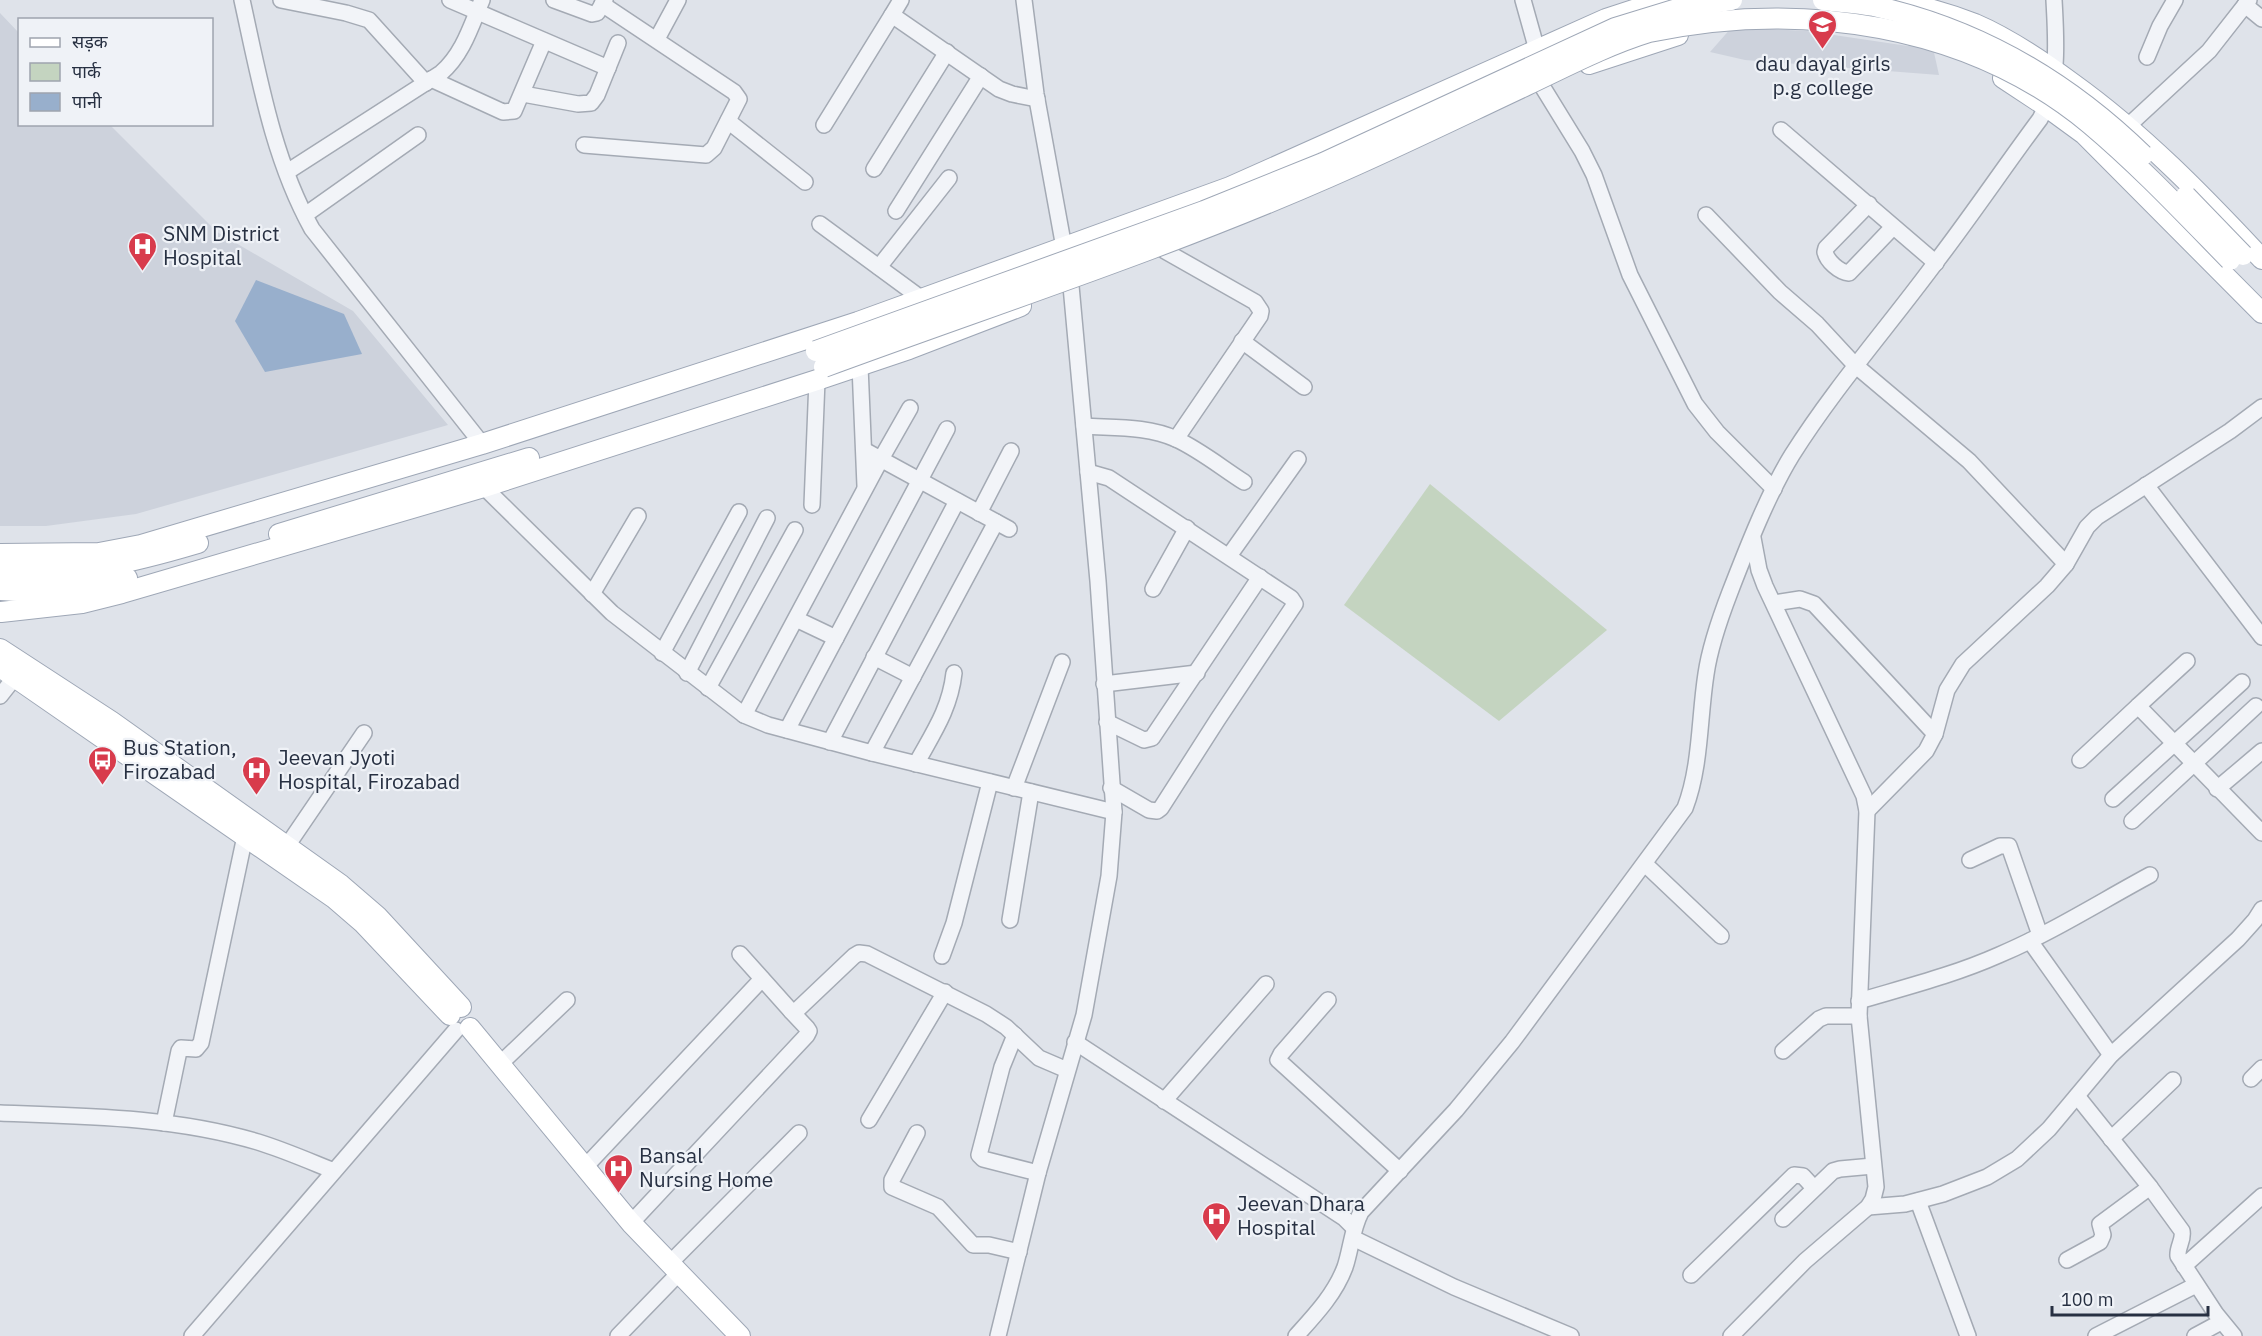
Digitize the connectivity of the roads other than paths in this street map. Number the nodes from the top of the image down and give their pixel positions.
1 (242, 0) edge
2 (280, 0) edge
3 (450, 0) edge
4 (555, 0) edge
5 (678, 0) edge
6 (901, 0) edge
7 (1024, 0) edge
8 (1523, 0) edge
9 (1732, 0) edge
10 (1823, 0) edge
11 (1887, 0) edge
12 (2054, 0) edge
13 (2175, 0) edge
14 (604, 2) edge
15 (1653, 2) edge
16 (2247, 2) edge
17 (479, 6) edge
18 (892, 15) junction
19 (2262, 19) edge
20 (657, 39) junction
21 (544, 41) junction
22 (618, 42) dead end
23 (1537, 50) junction
24 (947, 52) junction
25 (2147, 57) dead end
26 (608, 68) junction
27 (2054, 68) junction
28 (981, 76) junction
29 (429, 81) junction
30 (1542, 87) junction
31 (523, 94) junction
32 (1037, 99) junction
33 (2047, 107) junction
34 (729, 121) junction
35 (824, 125) dead end
36 (2128, 126) junction
37 (1781, 130) dead end
38 (418, 135) dead end
39 (584, 145) dead end
40 (874, 169) dead end
41 (287, 172) junction
42 (949, 178) dead end
43 (805, 182) dead end
44 (1869, 204) junction
45 (896, 211) dead end
46 (305, 215) junction
47 (1706, 215) dead end
48 (820, 224) dead end
49 (1893, 226) junction
50 (1064, 247) junction
51 (1165, 251) junction
52 (2245, 258) edge
53 (1936, 262) junction
54 (879, 267) junction
55 (2262, 274) edge
56 (1071, 286) junction
57 (2262, 295) edge
58 (922, 299) junction
59 (2262, 313) edge
60 (1242, 341) junction
61 (819, 366) junction
62 (860, 366) junction
63 (1854, 366) junction
64 (1304, 387) dead end
65 (2262, 406) edge
66 (910, 408) dead end
67 (1084, 426) junction
68 (947, 429) dead end
69 (1176, 439) junction
70 (482, 444) junction
71 (864, 450) junction
72 (1011, 451) dead end
73 (880, 459) junction
74 (1298, 459) dead end
75 (1088, 472) junction
76 (920, 480) junction
77 (1244, 482) dead end
78 (2146, 485) junction
79 (484, 487) junction
80 (865, 489) junction
81 (1774, 489) junction
82 (957, 501) junction
83 (812, 505) dead end
84 (738, 512) dead end
85 (980, 513) junction
86 (638, 516) dead end
87 (767, 518) dead end
88 (1187, 528) junction
89 (795, 530) dead end
90 (1753, 538) junction
91 (0, 554) edge
92 (1229, 556) junction
93 (2066, 564) junction
94 (0, 571) edge
95 (1260, 577) junction
96 (1153, 589) dead end
97 (0, 590) edge
98 (21, 592) junction
99 (592, 594) junction
100 (1774, 603) junction
101 (1, 614) edge
102 (796, 619) junction
103 (2262, 637) edge
104 (836, 638) junction
105 (0, 649) edge
106 (662, 653) junction
107 (874, 657) junction
108 (2187, 661) dead end
109 (1062, 662) dead end
110 (7, 672) edge
111 (687, 673) junction
112 (954, 673) dead end
113 (1197, 673) junction
114 (913, 677) junction
115 (2242, 682) dead end
116 (1104, 684) junction
117 (708, 688) junction
118 (0, 696) edge
119 (2138, 706) junction
120 (2256, 706) dead end
121 (744, 715) junction
122 (1107, 722) junction
123 (787, 730) junction
124 (364, 733) dead end
125 (1935, 734) junction
126 (830, 742) junction
127 (2175, 742) junction
128 (2262, 751) edge
129 (872, 753) junction
130 (2080, 760) dead end
131 (916, 764) junction
132 (2194, 764) junction
133 (158, 765) junction
134 (990, 782) junction
135 (1014, 788) junction
136 (1111, 788) junction
137 (2217, 789) junction
138 (1031, 792) junction
139 (2113, 799) dead end
140 (1867, 811) junction
141 (1114, 812) junction
142 (2132, 821) dead end
143 (2262, 833) edge
144 (245, 836) junction
145 (286, 846) junction
146 (1970, 860) dead end
147 (1645, 864) junction
148 (2150, 875) dead end
149 (2262, 909) edge
150 (1010, 920) dead end
151 (1721, 936) dead end
152 (2035, 938) junction
153 (740, 954) dead end
154 (942, 956) dead end
155 (762, 979) junction
156 (1266, 984) dead end
157 (945, 993) junction
158 (567, 1000) dead end
159 (1328, 1000) dead end
160 (1859, 1009) junction
161 (791, 1011) junction
162 (459, 1020) junction
163 (1015, 1035) junction
164 (1075, 1042) junction
165 (1783, 1051) dead end
166 (2111, 1055) junction
167 (500, 1064) junction
168 (1067, 1070) junction
169 (2173, 1080) dead end
170 (2077, 1096) junction
171 (1164, 1101) junction
172 (0, 1113) edge
173 (869, 1120) dead end
174 (164, 1123) junction
175 (917, 1132) dead end
176 (799, 1133) dead end
177 (2112, 1139) junction
178 (1874, 1166) junction
179 (585, 1167) junction
180 (1400, 1171) junction
181 (334, 1172) junction
182 (1038, 1173) junction
183 (2150, 1187) junction
184 (1814, 1188) junction
185 (2262, 1196) edge
186 (1918, 1201) junction
187 (1868, 1207) junction
188 (1783, 1219) dead end
189 (631, 1223) junction
190 (1354, 1233) junction
191 (1019, 1252) junction
192 (2067, 1260) dead end
193 (2184, 1266) junction
194 (675, 1268) junction
195 (1691, 1275) dead end
196 (2196, 1285) junction
197 (2221, 1322) junction
198 (192, 1336) edge
199 (618, 1336) edge
200 (740, 1336) edge
201 (998, 1336) edge
202 (1296, 1336) edge
203 (1571, 1336) edge
204 (1731, 1336) edge
205 (1968, 1336) edge
206 (2097, 1336) edge
207 (2194, 1336) edge
208 (2234, 1336) edge

1 - 41 street
2 - 29 street
3 - 17 street
4 - 14 street
5 - 20 street
6 - 18 street
7 - 32 street
8 - 23 street
9 - 61 main road, bridge
10 - 52 main road, bridge
11 - 27 main road
12 - 27 street
13 - 25 street
14 - 20 street
15 - 23 main road
16 - 19 street
16 - 36 street
17 - 21 street
17 - 29 street
18 - 24 street
18 - 35 street
20 - 34 street
21 - 26 street
21 - 31 street
22 - 26 street
23 - 50 main road
24 - 28 street
24 - 40 street
26 - 31 street
27 - 33 street
27 - 36 main road
28 - 32 street
28 - 45 street
29 - 31 street
29 - 41 street
30 - 33 main road
30 - 51 main road
30 - 81 street
32 - 50 street
33 - 53 street
33 - 59 main road
34 - 39 street
34 - 43 street
36 - 52 main road
37 - 44 street
38 - 46 street
41 - 46 street
42 - 54 street
44 - 49 street
44 - 49 street
46 - 70 street
47 - 63 street
48 - 54 street
49 - 53 street
50 - 56 street
50 - 58 main road
51 - 56 main road
51 - 60 street
52 - 55 main road
52 - 57 main road
52 - 61 main road, bridge
53 - 63 street
54 - 58 street
56 - 62 main road
56 - 67 street
58 - 70 main road
60 - 64 street
60 - 69 street
61 - 62 main road
61 - 79 main road
61 - 83 street
61 - 94 main road
61 - 98 main road
62 - 71 street
63 - 81 street
63 - 93 street
65 - 78 street
66 - 73 street
67 - 69 street
67 - 75 street
68 - 76 street
69 - 77 street
70 - 91 main road
71 - 73 street
71 - 80 street
72 - 85 street
73 - 76 street
73 - 80 street
74 - 92 street
75 - 88 street
75 - 116 street
76 - 82 street
76 - 104 street
78 - 93 street
78 - 103 street
79 - 99 street
79 - 101 main road
80 - 102 street
81 - 90 street
82 - 85 street
82 - 107 street
84 - 106 street
85 - 114 street
86 - 99 street
87 - 111 street
88 - 92 street
88 - 96 street
89 - 117 street
90 - 100 street
90 - 147 street
92 - 95 street
93 - 125 street
95 - 113 street
95 - 136 street
97 - 98 main road
98 - 101 main road
99 - 106 street
100 - 125 street
100 - 140 street
102 - 104 street
102 - 121 street
104 - 123 street
105 - 133 main road
106 - 111 street
107 - 114 street
107 - 126 street
108 - 119 street
109 - 135 street
110 - 118 street
110 - 133 main road
111 - 117 street
112 - 131 street
113 - 116 street
113 - 122 street
114 - 129 street
115 - 127 street
116 - 122 street
117 - 121 street
119 - 127 street
119 - 130 street
120 - 132 street
121 - 123 street
122 - 136 street
123 - 126 street
124 - 145 street
125 - 140 street
126 - 129 street
127 - 132 street
127 - 139 street
128 - 137 street
129 - 131 street
131 - 134 street
132 - 137 street
132 - 142 street
133 - 144 main road
133 - 145 main road
134 - 135 street
134 - 154 street
135 - 138 street
136 - 141 street
137 - 143 street
138 - 141 street
138 - 150 street
140 - 160 street
141 - 164 street
144 - 162 main road
144 - 174 street
145 - 162 main road
146 - 152 street
147 - 151 street
147 - 180 street
148 - 152 street
149 - 166 street
152 - 160 street
152 - 166 street
153 - 155 street
155 - 161 street
155 - 179 street
156 - 171 street
157 - 161 street
157 - 163 street
157 - 173 street
158 - 167 street
159 - 180 street
160 - 165 street
160 - 178 street
161 - 189 street
162 - 167 main road
162 - 181 street
163 - 168 street
163 - 182 street
164 - 168 street
164 - 171 street
166 - 170 street
167 - 179 main road
168 - 182 street
169 - 177 street
170 - 177 street
170 - 186 street
171 - 190 street
172 - 174 street
174 - 181 street
175 - 191 street
176 - 194 street
177 - 183 street
178 - 184 street
178 - 187 street
179 - 189 main road
180 - 190 street
181 - 198 street
182 - 191 street
183 - 192 street
183 - 193 street
184 - 188 street
184 - 195 street
185 - 193 street
186 - 187 street
186 - 205 street
187 - 204 street
189 - 194 main road
190 - 202 street
190 - 203 street
191 - 201 street
193 - 196 street
194 - 199 street
194 - 200 main road
196 - 197 street
196 - 206 street
197 - 207 street
197 - 208 street

